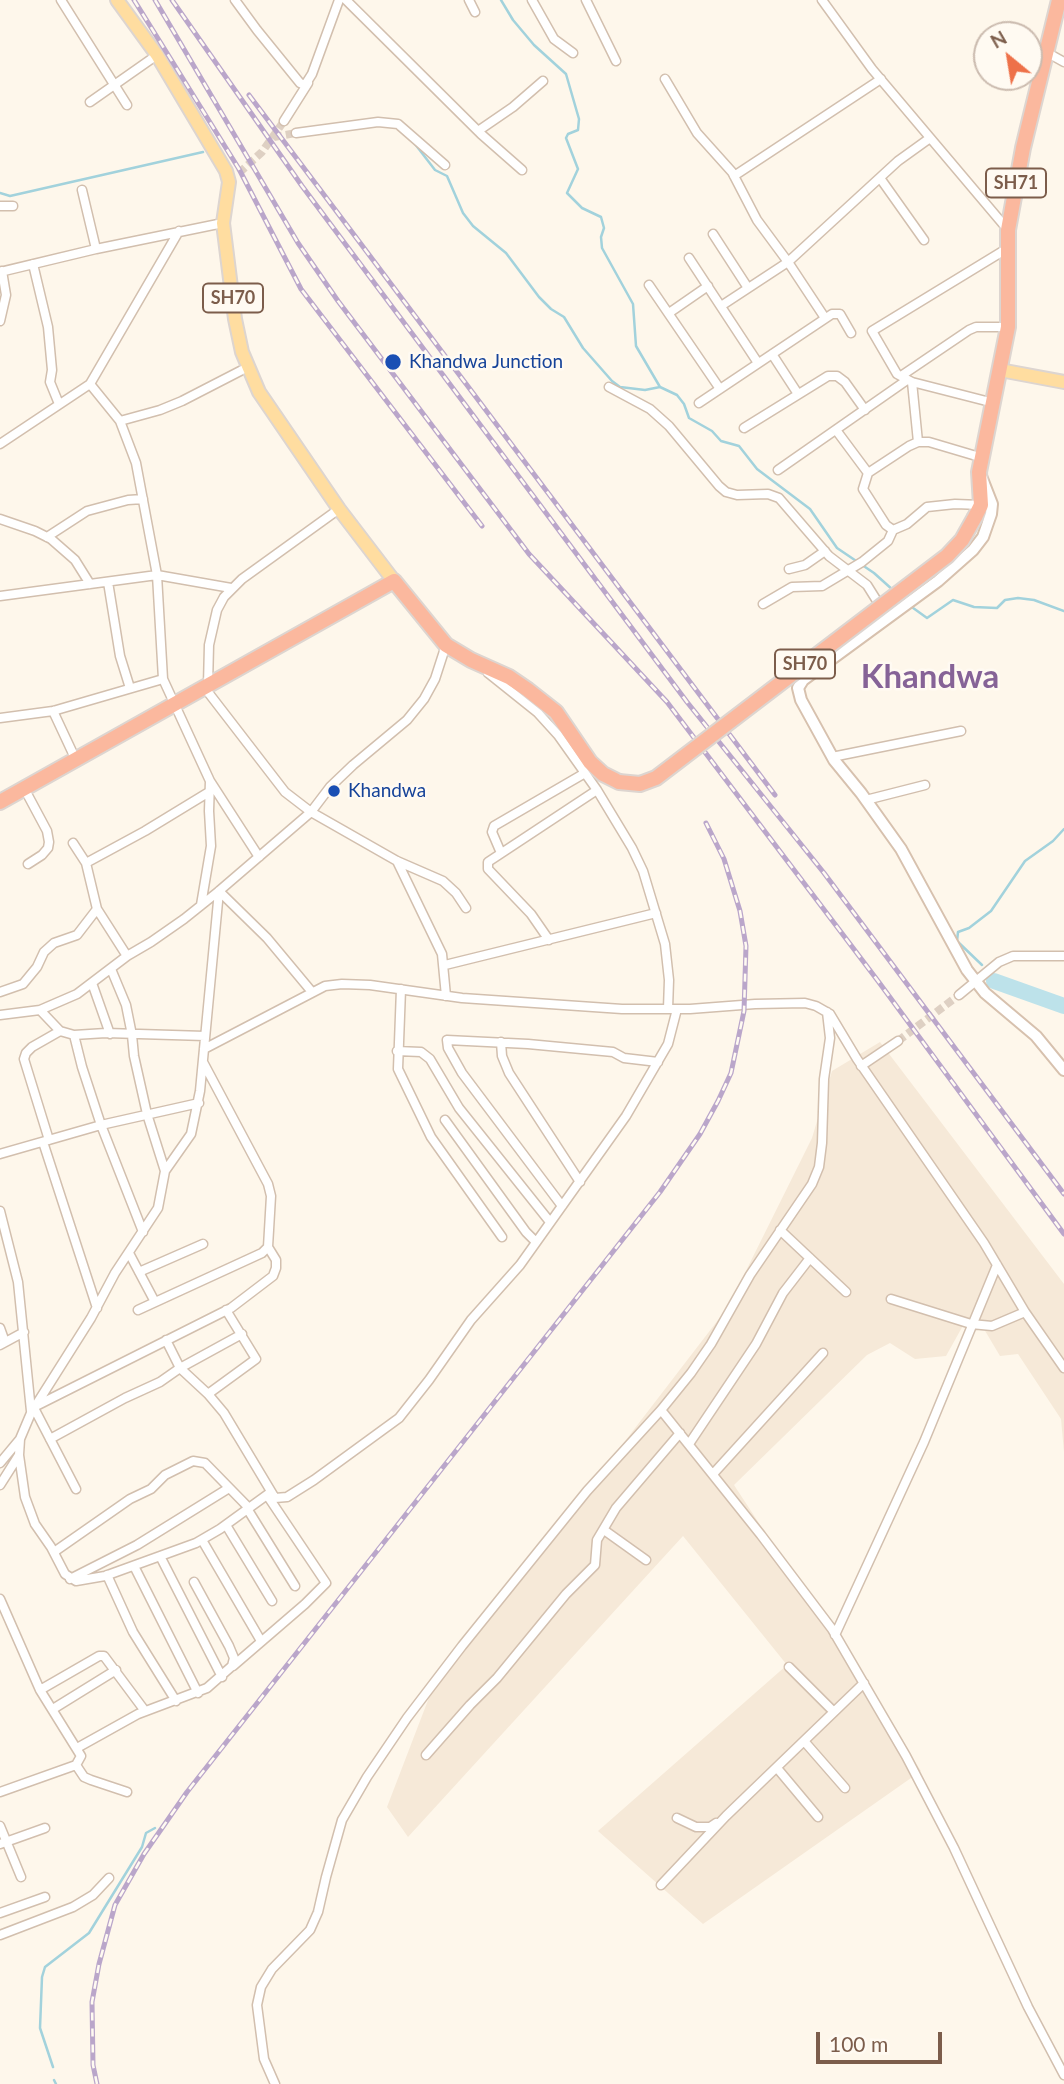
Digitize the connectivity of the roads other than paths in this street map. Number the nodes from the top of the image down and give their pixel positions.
1 (61, 0) edge
2 (117, 0) edge
3 (235, 0) edge
4 (339, 0) edge
5 (346, 0) edge
6 (469, 0) edge
7 (532, 0) edge
8 (586, 0) edge
9 (822, 0) edge
10 (1059, 0) edge
11 (475, 12) dead end
12 (1046, 52) junction
13 (573, 53) dead end
14 (157, 55) junction
15 (616, 61) dead end
16 (1064, 62) edge
17 (665, 79) dead end
18 (881, 79) junction
19 (543, 80) dead end
20 (307, 83) junction
21 (114, 85) junction
22 (90, 102) dead end
23 (127, 105) dead end
24 (284, 121) tunnel mouth
25 (478, 131) junction
26 (296, 133) tunnel mouth
27 (930, 138) junction
28 (445, 165) dead end
29 (522, 170) dead end
30 (734, 176) junction
31 (880, 178) junction
32 (82, 190) dead end
33 (0, 206) edge
34 (13, 206) dead end
35 (223, 223) junction
36 (1008, 230) junction
37 (179, 231) junction
38 (713, 234) dead end
39 (924, 240) dead end
40 (1007, 247) junction
41 (96, 249) junction
42 (690, 258) dead end
43 (788, 262) junction
44 (33, 264) junction
45 (1, 272) edge
46 (649, 285) dead end
47 (708, 286) junction
48 (748, 288) junction
49 (721, 306) junction
50 (669, 313) junction
51 (825, 318) junction
52 (0, 321) edge
53 (1008, 327) junction
54 (852, 333) dead end
55 (772, 354) junction
56 (758, 363) junction
57 (248, 367) junction
58 (1000, 370) junction
59 (907, 379) junction
60 (1064, 382) edge
61 (90, 384) junction
62 (609, 387) dead end
63 (720, 389) junction
64 (798, 394) junction
65 (699, 403) dead end
66 (994, 403) junction
67 (59, 404) junction
68 (864, 410) junction
69 (120, 421) junction
70 (744, 428) dead end
71 (836, 430) junction
72 (918, 442) junction
73 (0, 444) edge
74 (981, 465) junction
75 (778, 470) dead end
76 (868, 473) junction
77 (143, 499) junction
78 (339, 509) junction
79 (978, 511) junction
80 (0, 519) edge
81 (893, 530) junction
82 (47, 537) junction
83 (825, 551) junction
84 (789, 569) dead end
85 (847, 570) junction
86 (156, 575) junction
87 (394, 581) junction
88 (108, 582) junction
89 (90, 584) junction
90 (231, 588) junction
91 (0, 596) edge
92 (763, 604) dead end
93 (888, 617) junction
94 (446, 645) junction
95 (471, 660) junction
96 (163, 679) junction
97 (206, 686) junction
98 (130, 688) junction
99 (174, 705) junction
100 (54, 711) junction
101 (0, 718) edge
102 (961, 731) dead end
103 (832, 757) junction
104 (75, 758) junction
105 (585, 773) junction
106 (210, 781) junction
107 (925, 785) dead end
108 (24, 788) junction
109 (597, 790) junction
110 (209, 792) junction
111 (866, 800) junction
112 (0, 802) edge
113 (311, 813) junction
114 (73, 843) dead end
115 (501, 853) junction
116 (259, 857) junction
117 (397, 860) junction
118 (86, 863) junction
119 (28, 864) dead end
120 (219, 891) junction
121 (201, 905) junction
122 (466, 908) dead end
123 (97, 909) junction
124 (656, 913) junction
125 (549, 940) junction
126 (127, 956) junction
127 (1064, 956) edge
128 (445, 965) junction
129 (111, 969) junction
130 (975, 981) junction
131 (92, 983) junction
132 (401, 989) junction
133 (0, 992) edge
134 (312, 992) junction
135 (958, 995) tunnel mouth
136 (446, 996) junction
137 (668, 1009) junction
138 (677, 1009) junction
139 (40, 1010) junction
140 (827, 1012) junction
141 (0, 1015) edge
142 (60, 1031) junction
143 (110, 1034) junction
144 (74, 1035) junction
145 (132, 1035) junction
146 (205, 1036) junction
147 (898, 1041) tunnel mouth
148 (501, 1042) junction
149 (204, 1049) junction
150 (397, 1051) junction
151 (203, 1062) junction
152 (658, 1062) junction
153 (861, 1066) junction
154 (1064, 1070) edge
155 (199, 1103) junction
156 (147, 1114) junction
157 (445, 1120) dead end
158 (101, 1125) junction
159 (46, 1141) junction
160 (0, 1154) edge
161 (165, 1171) junction
162 (580, 1182) junction
163 (562, 1206) junction
164 (0, 1211) edge
165 (550, 1222) junction
166 (780, 1230) junction
167 (143, 1232) junction
168 (502, 1237) dead end
169 (536, 1242) junction
170 (203, 1244) dead end
171 (268, 1247) junction
172 (129, 1253) junction
173 (810, 1258) junction
174 (997, 1265) junction
175 (139, 1272) junction
176 (846, 1292) dead end
177 (891, 1299) dead end
178 (155, 1302) junction
179 (97, 1308) junction
180 (138, 1310) dead end
181 (226, 1310) junction
182 (1025, 1312) junction
183 (971, 1324) junction
184 (0, 1328) edge
185 (24, 1332) junction
186 (242, 1334) junction
187 (166, 1340) junction
188 (3, 1344) edge
189 (823, 1353) dead end
190 (1061, 1361) edge
191 (180, 1368) junction
192 (1064, 1368) edge
193 (208, 1394) junction
194 (33, 1409) junction
195 (661, 1410) junction
196 (680, 1433) junction
197 (20, 1439) junction
198 (50, 1439) junction
199 (690, 1444) junction
200 (19, 1455) junction
201 (0, 1463) edge
202 (713, 1474) junction
203 (0, 1485) edge
204 (229, 1488) junction
205 (76, 1489) dead end
206 (269, 1493) junction
207 (248, 1509) junction
208 (226, 1525) junction
209 (604, 1530) junction
210 (202, 1540) junction
211 (54, 1552) junction
212 (160, 1556) junction
213 (646, 1560) dead end
214 (134, 1566) junction
215 (107, 1575) junction
216 (70, 1579) junction
217 (194, 1582) dead end
218 (295, 1586) dead end
219 (0, 1599) edge
220 (272, 1601) dead end
221 (835, 1635) junction
222 (261, 1641) junction
223 (232, 1667) junction
224 (789, 1667) dead end
225 (116, 1670) junction
226 (222, 1677) junction
227 (864, 1683) junction
228 (40, 1690) junction
229 (198, 1693) junction
230 (176, 1701) junction
231 (53, 1709) junction
232 (145, 1711) junction
233 (834, 1712) junction
234 (804, 1741) junction
235 (77, 1748) junction
236 (426, 1755) dead end
237 (76, 1765) junction
238 (777, 1768) junction
239 (845, 1788) dead end
240 (0, 1791) edge
241 (127, 1792) dead end
242 (726, 1816) junction
243 (818, 1817) dead end
244 (677, 1818) dead end
245 (0, 1826) edge
246 (44, 1828) dead end
247 (3, 1843) edge
248 (21, 1877) dead end
249 (109, 1878) dead end
250 (660, 1885) dead end
251 (45, 1897) dead end
252 (0, 1913) edge
253 (0, 1935) edge
254 (1064, 2075) edge
255 (275, 2084) edge

1 - 21 street
2 - 14 main road, SH70
3 - 20 street
4 - 20 street
5 - 25 street
6 - 11 street
7 - 13 street
8 - 15 street
9 - 18 street
10 - 12 highway, SH71
12 - 16 street
12 - 36 highway, SH71
14 - 21 street
14 - 35 main road, SH70
17 - 30 street
18 - 27 street
18 - 30 street
19 - 25 street
20 - 24 street
21 - 22 street
21 - 23 street
25 - 29 street
26 - 28 street
27 - 31 street
27 - 36 street
30 - 43 street
31 - 39 street
31 - 43 street
32 - 41 street
33 - 34 street
35 - 37 street
35 - 57 main road, SH70
36 - 40 highway, SH71
37 - 41 street
37 - 61 street
38 - 48 street
40 - 53 highway, SH71
40 - 59 street
41 - 44 street
42 - 47 street
43 - 48 street
43 - 51 street
44 - 45 street
44 - 67 street
45 - 52 street
46 - 50 street
47 - 49 street
47 - 50 street
48 - 49 street
49 - 56 street
50 - 63 street
51 - 54 street
51 - 55 street
53 - 58 highway, SH71
53 - 59 street
55 - 56 street
55 - 64 street
56 - 63 street
57 - 69 street
57 - 78 main road, SH70
58 - 60 main road
58 - 66 highway
59 - 66 street
59 - 68 street
59 - 72 street
61 - 67 street
61 - 69 street
62 - 83 street
63 - 65 street
64 - 68 street
64 - 70 street
66 - 74 highway
67 - 73 street
68 - 71 street
69 - 77 street
71 - 75 street
71 - 76 street
72 - 74 street
72 - 76 street
74 - 79 highway
74 - 93 street
76 - 81 street
77 - 82 street
77 - 86 street
78 - 87 main road, SH70
78 - 90 street
79 - 81 street
79 - 95 highway, SH70, bridge
80 - 82 street
81 - 85 street
82 - 89 street
83 - 84 street
83 - 85 street
85 - 92 street
85 - 93 street
86 - 88 street
86 - 90 street
86 - 96 street
87 - 94 highway, SH70
87 - 97 highway
88 - 89 street
88 - 98 street
89 - 91 street
90 - 97 street
93 - 103 street
94 - 95 highway, SH70
94 - 113 street
95 - 105 street
96 - 98 street
96 - 99 street
97 - 99 highway
97 - 113 street
98 - 100 street
99 - 104 highway
99 - 106 street
100 - 101 street
100 - 104 street
102 - 103 street
103 - 111 street
104 - 108 highway
105 - 109 street
105 - 115 street
106 - 110 street
106 - 116 street
107 - 111 street
108 - 112 highway
108 - 119 street
109 - 115 street
109 - 124 street
110 - 118 street
110 - 121 street
111 - 130 street
113 - 116 street
113 - 117 street
114 - 118 street
115 - 125 street
116 - 120 street
117 - 122 street
117 - 128 street
118 - 123 street
120 - 121 street
120 - 134 street
120 - 146 street
121 - 126 street
123 - 126 street
123 - 133 street
124 - 125 street
124 - 137 street
125 - 128 street
126 - 129 street
127 - 130 street
128 - 136 street
129 - 131 street
129 - 145 street
130 - 135 street
130 - 154 street
131 - 139 street
131 - 143 street
132 - 134 street
132 - 136 street
132 - 150 street
134 - 149 street
136 - 137 street
137 - 138 street
138 - 140 street
138 - 152 street
139 - 141 street
139 - 142 street
140 - 153 street
140 - 166 street
142 - 144 street
142 - 159 street
143 - 144 street
143 - 145 street
144 - 158 street
145 - 146 street
145 - 156 street
146 - 149 street
147 - 153 street
148 - 152 street
148 - 162 street
148 - 163 street
149 - 151 street
150 - 165 street
150 - 168 street
151 - 155 street
151 - 171 street
152 - 162 street
153 - 174 street
155 - 156 street
155 - 161 street
156 - 158 street
156 - 161 street
157 - 169 street
158 - 159 street
158 - 167 street
159 - 160 street
159 - 179 street
161 - 167 street
162 - 163 street
163 - 165 street
164 - 185 street
165 - 169 street
166 - 173 street
166 - 195 street
167 - 172 street
169 - 206 street
170 - 175 street
171 - 178 street
171 - 181 street
172 - 175 street
172 - 179 street
173 - 176 street
173 - 199 street
174 - 182 street
174 - 183 street
175 - 178 street
177 - 183 street
178 - 180 street
179 - 194 street
181 - 186 street
181 - 187 street
182 - 183 street
182 - 190 street
183 - 221 street
184 - 188 street
185 - 188 street
185 - 194 street
186 - 191 street
186 - 193 street
187 - 191 street
187 - 194 street
189 - 202 street
190 - 192 street
191 - 193 street
191 - 198 street
193 - 206 street
194 - 197 street
194 - 198 street
195 - 196 street
195 - 255 street
196 - 199 street
196 - 209 street
197 - 200 street
197 - 201 street
198 - 205 street
199 - 202 street
200 - 203 street
200 - 211 street
202 - 221 street
204 - 207 street
204 - 211 street
204 - 216 street
206 - 207 street
206 - 222 street
207 - 208 street
207 - 218 street
208 - 210 street
208 - 220 street
209 - 213 street
209 - 236 street
210 - 212 street
210 - 222 street
211 - 216 street
212 - 214 street
212 - 226 street
214 - 215 street
214 - 229 street
215 - 216 street
215 - 230 street
217 - 223 street
219 - 228 street
221 - 227 street
222 - 223 street
223 - 226 street
224 - 233 street
225 - 228 street
225 - 231 street
225 - 232 street
226 - 229 street
227 - 233 street
227 - 254 street
228 - 231 street
229 - 230 street
230 - 232 street
231 - 235 street
232 - 235 street
233 - 234 street
234 - 238 street
234 - 239 street
235 - 237 street
237 - 240 street
237 - 241 street
238 - 242 street
238 - 243 street
242 - 244 street
242 - 250 street
245 - 247 street
246 - 247 street
247 - 248 street
249 - 253 street
251 - 252 street

